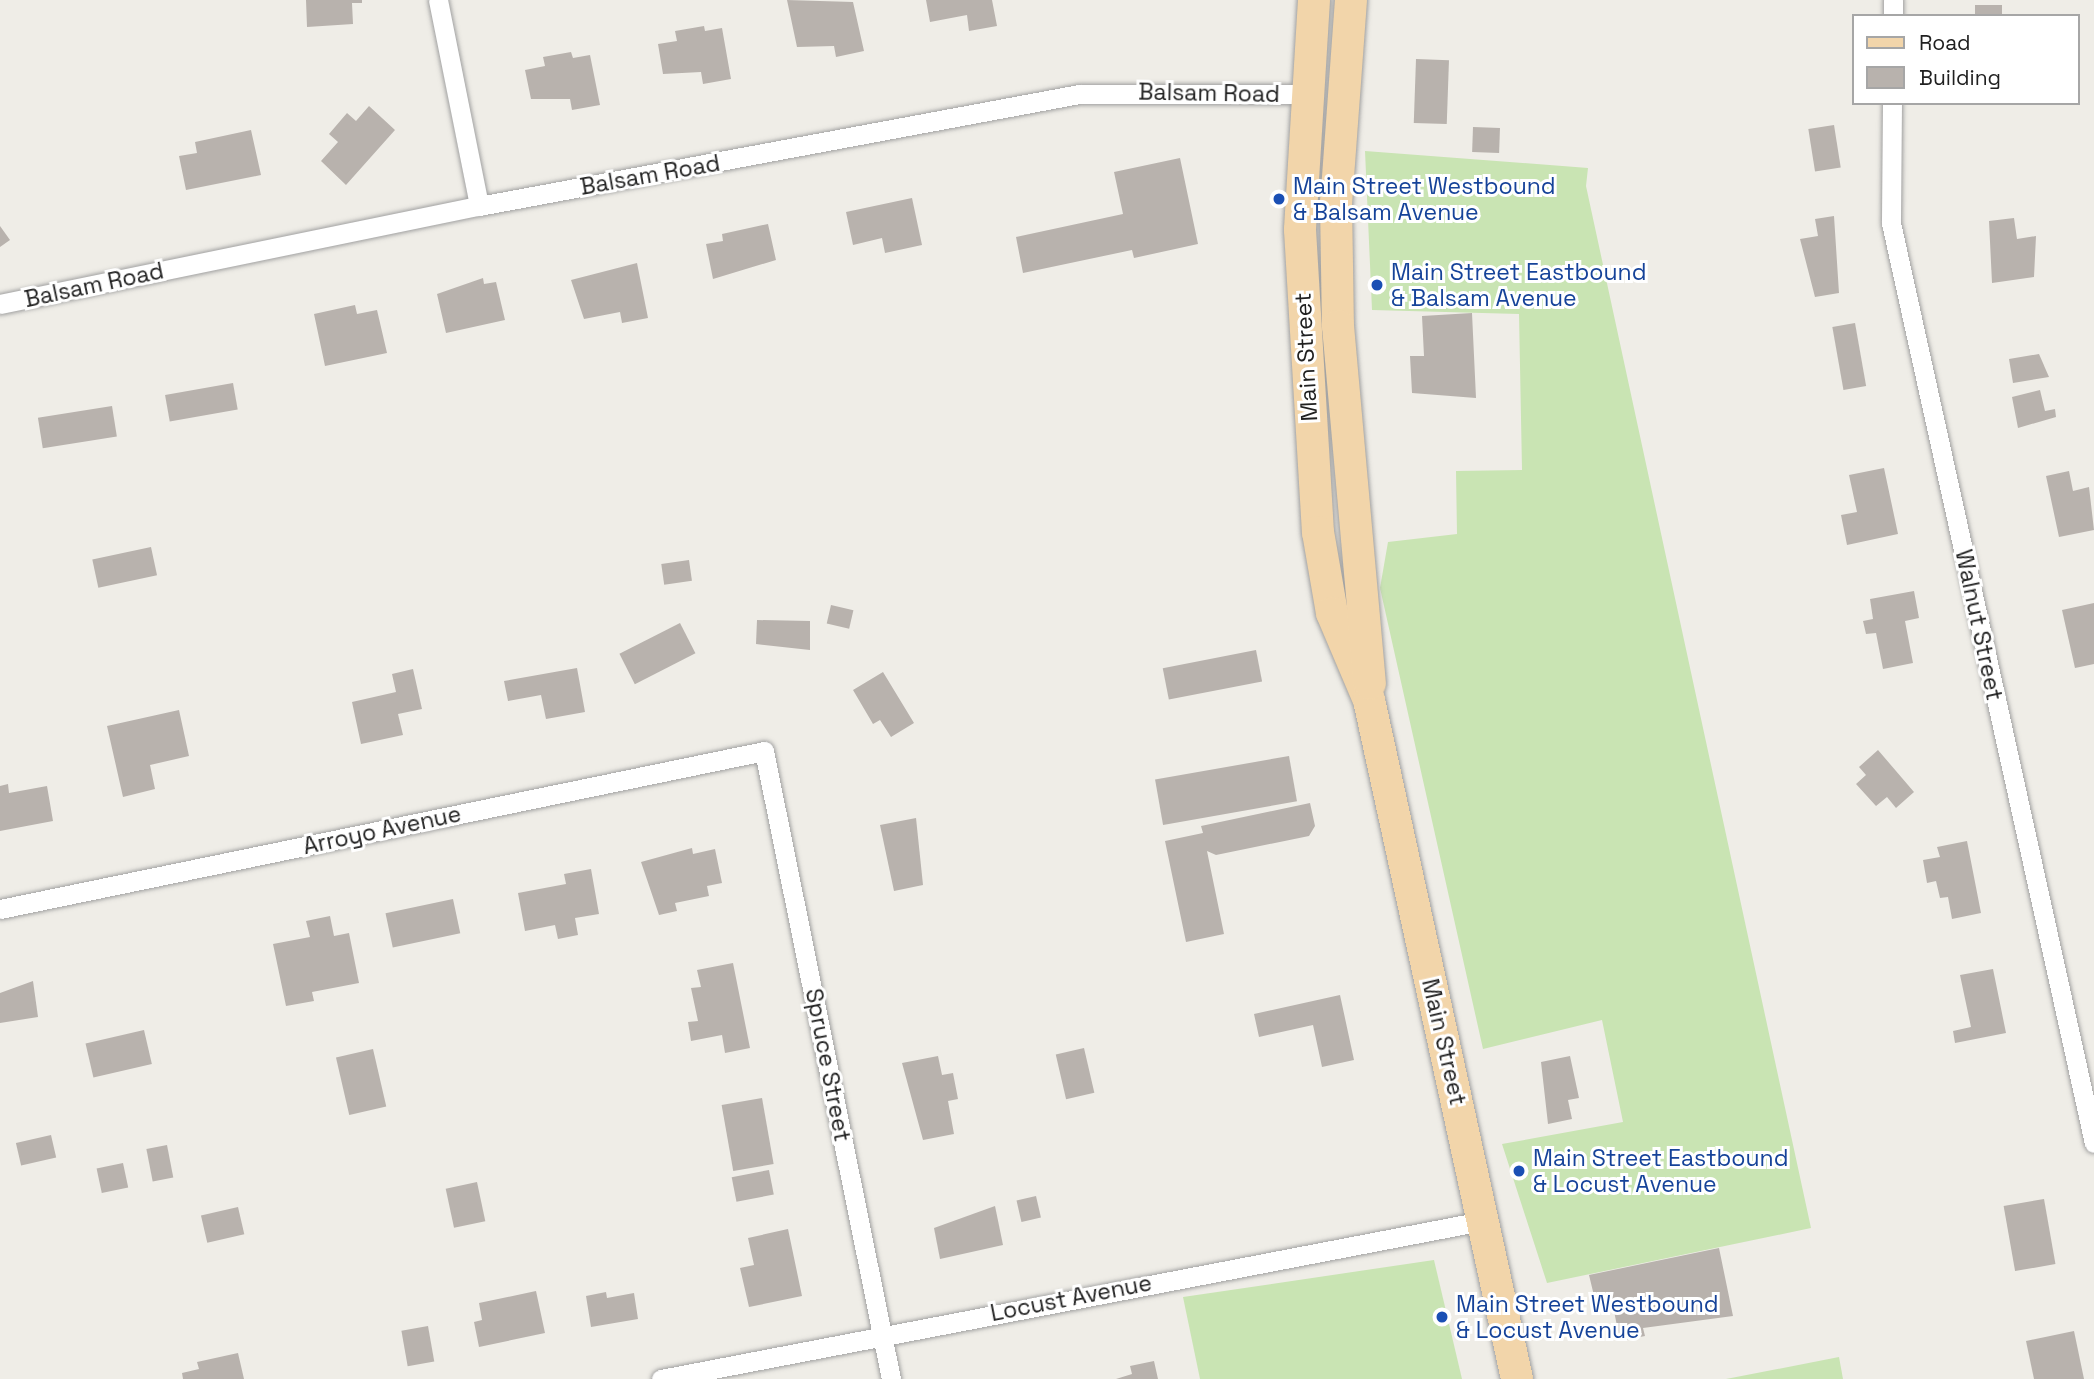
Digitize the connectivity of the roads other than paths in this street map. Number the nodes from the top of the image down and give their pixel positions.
1 (438, 0) edge
2 (1314, 0) edge
3 (1351, 0) edge
4 (1305, 94) junction
5 (1892, 105) edge
6 (479, 205) junction
7 (0, 304) edge
8 (1338, 326) junction
9 (1370, 706) junction
10 (764, 751) joint
11 (0, 909) edge
12 (2094, 1143) edge
13 (1482, 1221) junction
14 (882, 1334) junction
15 (661, 1379) edge
16 (891, 1379) edge
17 (1517, 1379) edge

1 - 6 street
2 - 4 main road, Main Street
3 - 8 main road, Main Street
4 - 6 street, Balsam Road
4 - 8 main road
4 - 9 main road, Main Street
5 - 12 street, Walnut Street
6 - 7 street, Balsam Road
8 - 9 main road, Main Street
9 - 13 main road, Main Street
10 - 11 street, Arroyo Avenue
10 - 14 street, Spruce Street
13 - 14 street, Locust Avenue
13 - 17 main road, Main Street
14 - 15 street, Locust Avenue
14 - 16 street, Spruce Street

